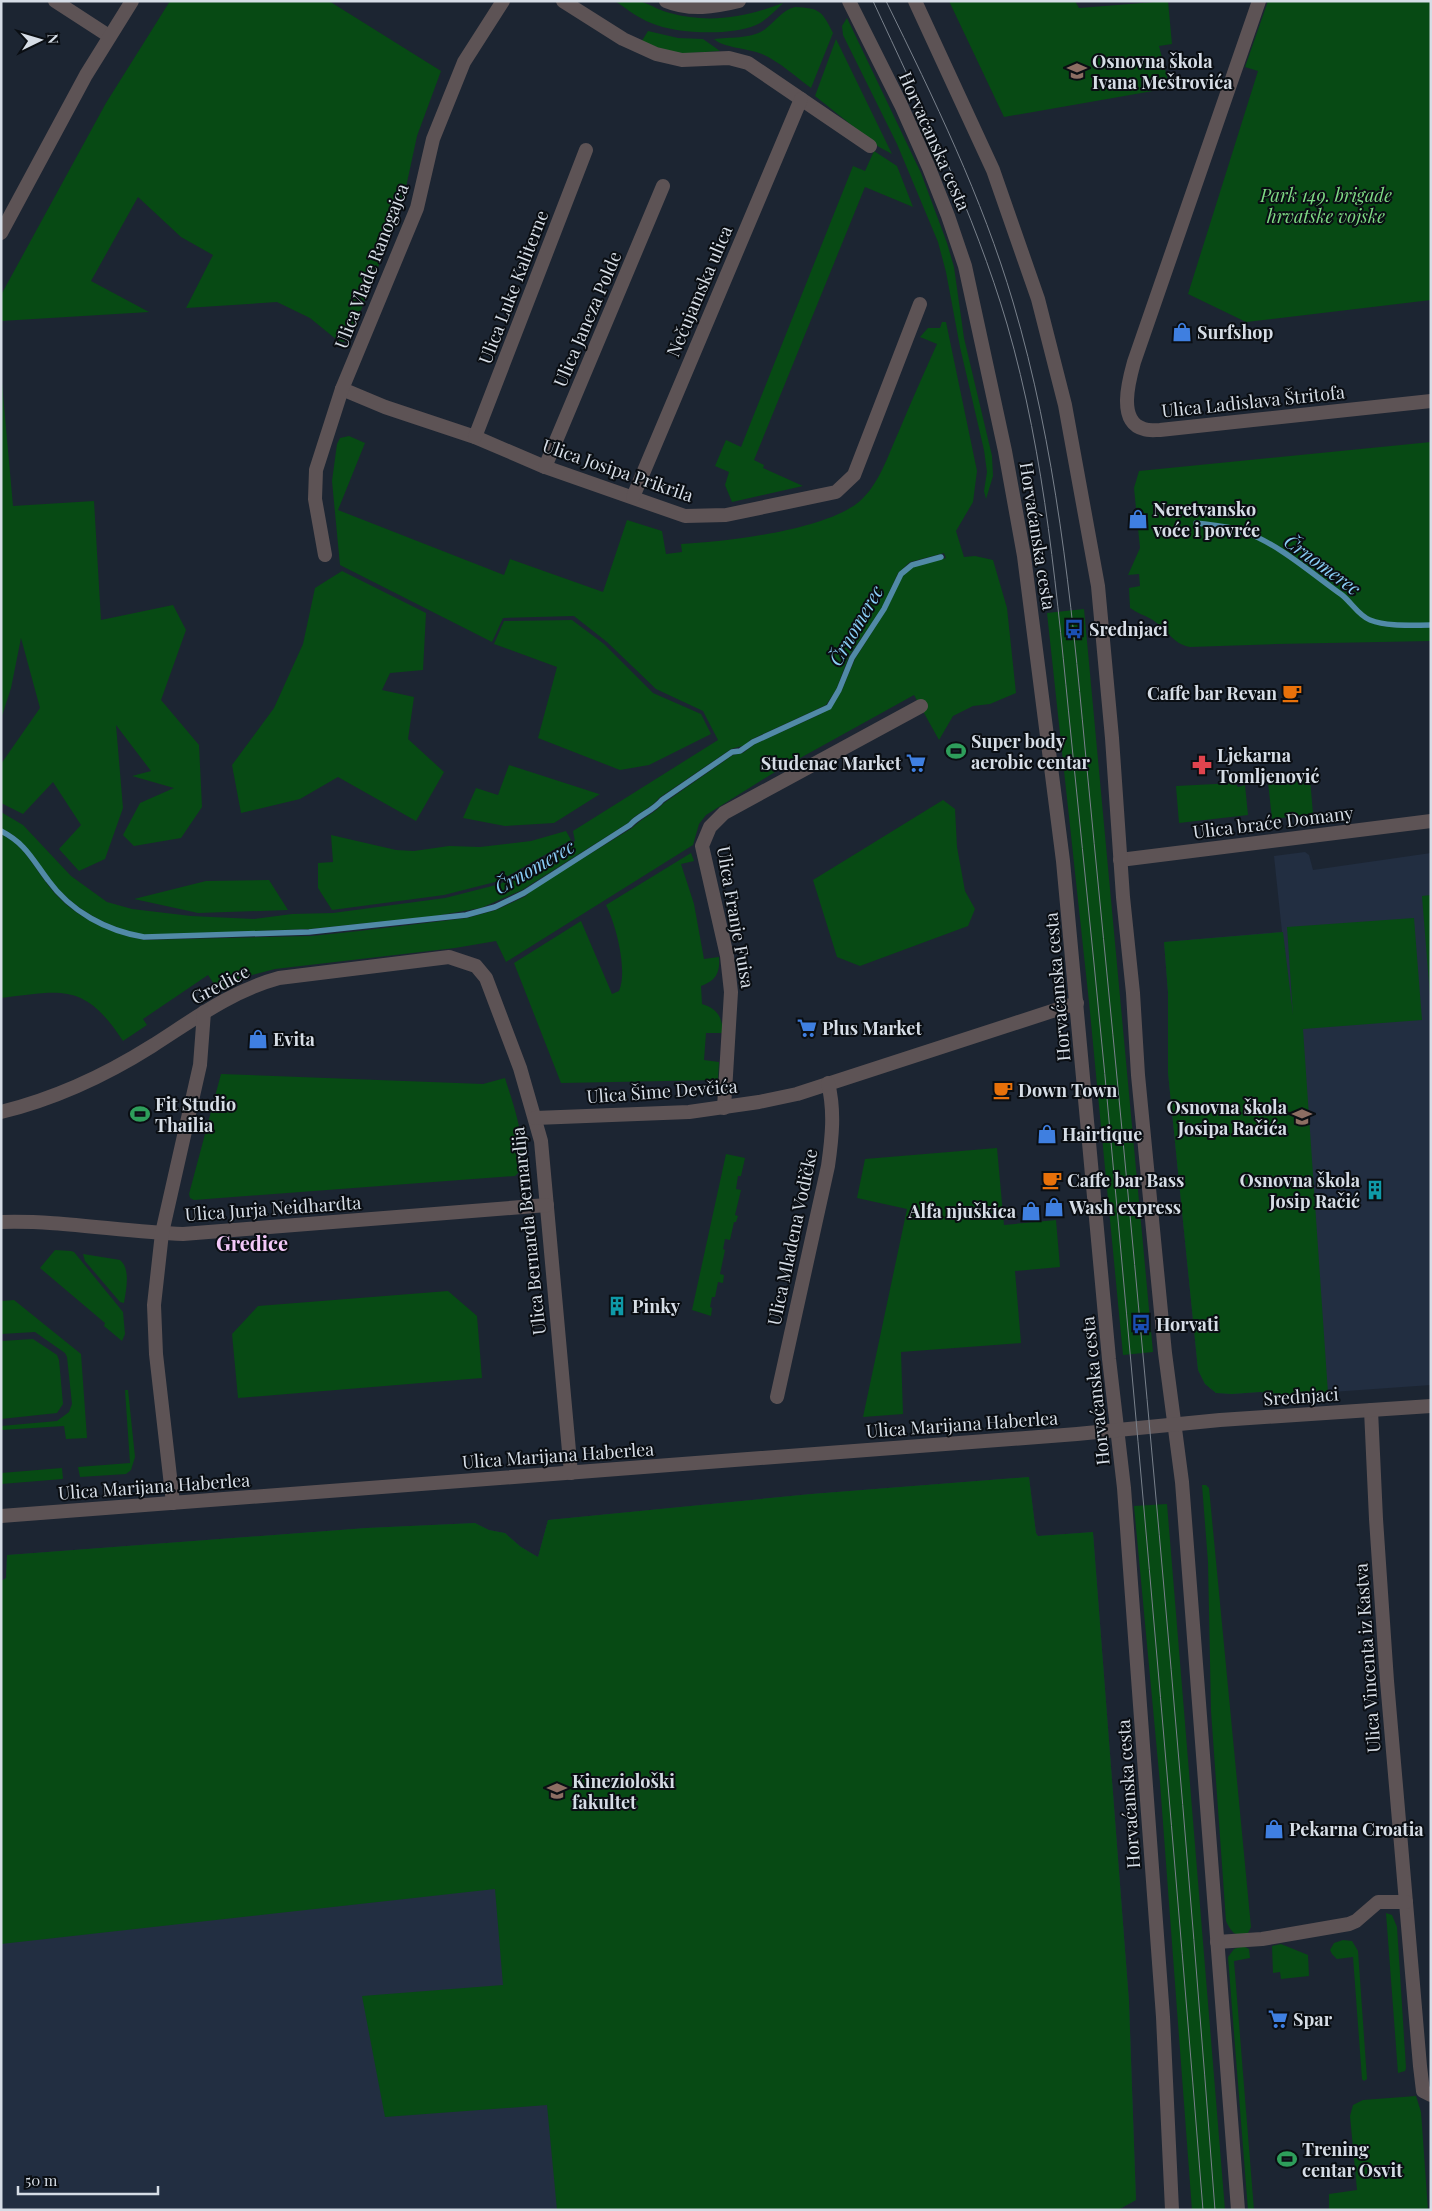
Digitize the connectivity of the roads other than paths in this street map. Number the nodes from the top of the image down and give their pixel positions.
1 (55, 1) edge
2 (132, 1) edge
3 (503, 1) edge
4 (563, 1) edge
5 (666, 1) edge
6 (739, 1) edge
7 (849, 1) edge
8 (915, 1) edge
9 (1259, 1) edge
10 (110, 36) junction
11 (801, 99) junction
12 (870, 146) dead end
13 (586, 150) dead end
14 (663, 186) dead end
15 (1, 232) edge
16 (920, 304) dead end
17 (342, 389) junction
18 (1431, 400) edge
19 (475, 437) junction
20 (545, 466) junction
21 (633, 497) junction
22 (325, 555) dead end
23 (921, 706) dead end
24 (1431, 821) edge
25 (1120, 860) junction
26 (476, 966) joint
27 (1077, 1003) junction
28 (204, 1012) junction
29 (828, 1084) junction
30 (724, 1108) junction
31 (1, 1112) edge
32 (535, 1118) junction
33 (547, 1205) junction
34 (1, 1222) edge
35 (162, 1234) junction
36 (776, 1397) dead end
37 (1431, 1406) edge
38 (1371, 1410) junction
39 (1174, 1424) junction
40 (1117, 1430) junction
41 (571, 1473) junction
42 (173, 1504) junction
43 (1, 1516) edge
44 (1406, 1902) junction
45 (1217, 1942) junction
46 (1431, 2095) edge
47 (1172, 2210) edge
48 (1238, 2210) edge

1 - 10 street
2 - 10 street
3 - 17 street, Ulica Vlade Ranogajca
4 - 11 street
5 - 6 street
7 - 27 street, Horvaćanska cesta
8 - 25 street
9 - 18 street, Ulica Ladislava Štritofa
10 - 15 street
11 - 12 street
11 - 21 street, Nečujamska ulica
13 - 19 street, Ulica Luke Kaliterne
14 - 20 street, Ulica Janeza Polde
16 - 21 street, Ulica Josipa Prikrila
17 - 19 street, Ulica Josipa Prikrila
17 - 22 street, Ulica Vlade Ranogajca
19 - 20 street, Ulica Josipa Prikrila
20 - 21 street, Ulica Josipa Prikrila
23 - 30 street, Ulica Franje Fuisa
24 - 25 street, Ulica braće Domany
25 - 39 street
26 - 28 street, Gredice
26 - 32 street, Ulica Bernarda Bernardija
27 - 29 street, Ulica Šime Devčića
27 - 40 street, Horvaćanska cesta
28 - 31 street, Gredice
28 - 35 street
29 - 30 street, Ulica Šime Devčića
29 - 36 street, Ulica Mladena Vodičke
30 - 32 street, Ulica Šime Devčića
32 - 33 street, Ulica Bernarda Bernardija
33 - 35 street, Ulica Jurja Neidhardta
33 - 41 street, Ulica Bernarda Bernardija
34 - 35 street, Ulica Jurja Neidhardta
35 - 42 street
37 - 38 street, Srednjaci
38 - 39 street, Srednjaci
38 - 44 street, Ulica Vincenta iz Kastva
39 - 40 street, Srednjaci
39 - 45 street
40 - 41 street, Ulica Marijana Haberlea
40 - 47 street, Horvaćanska cesta
41 - 42 street, Ulica Marijana Haberlea
42 - 43 street, Ulica Marijana Haberlea
44 - 45 street
44 - 46 street, Ulica Vincenta iz Kastva
45 - 48 street

